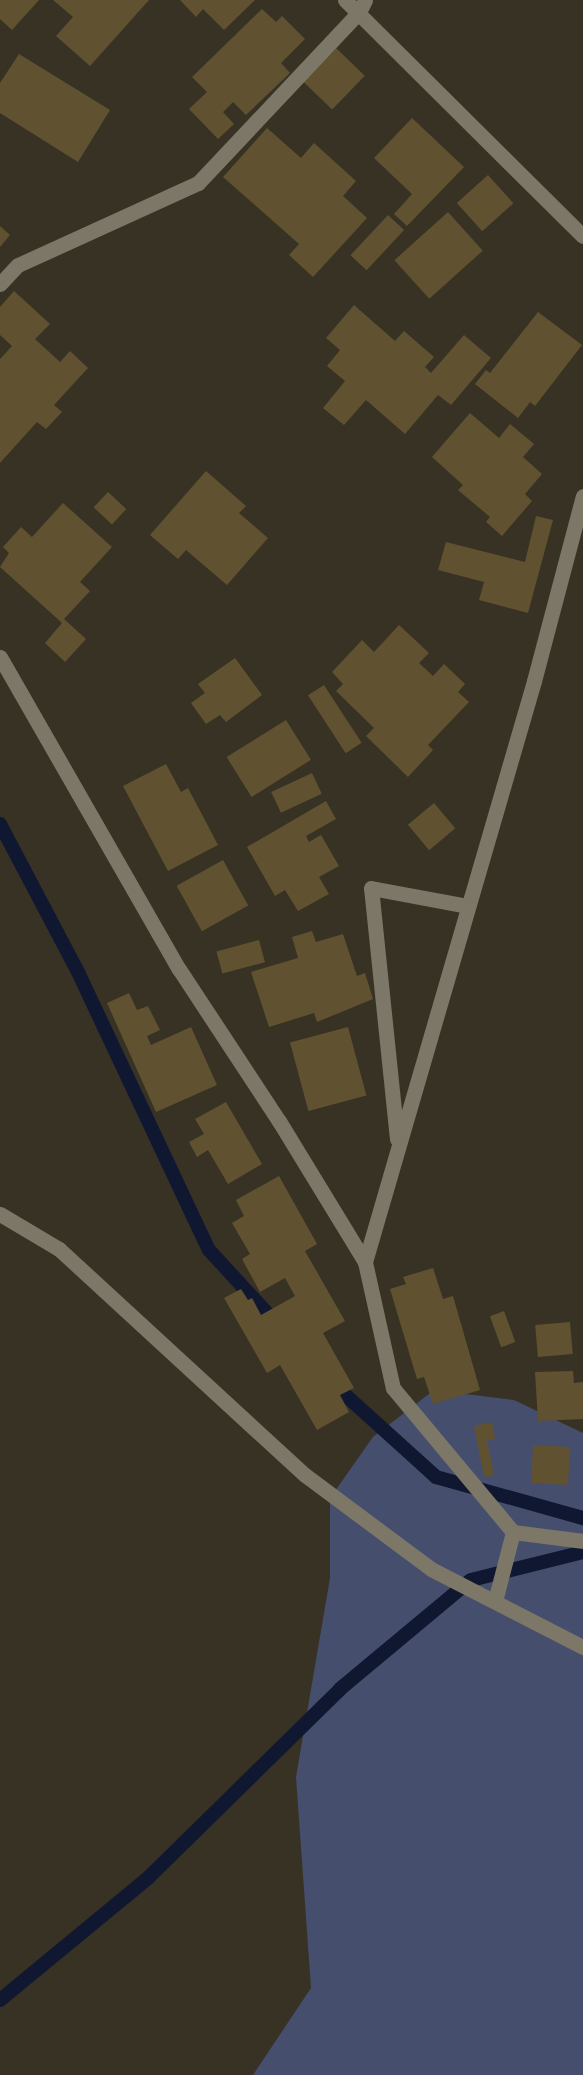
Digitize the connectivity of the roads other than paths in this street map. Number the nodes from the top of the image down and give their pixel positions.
1 (345, 0) edge
2 (362, 6) edge
3 (583, 236) edge
4 (0, 284) edge
5 (583, 496) edge
6 (0, 657) edge
7 (468, 906) junction
8 (398, 1147) junction
9 (0, 1214) edge
10 (365, 1262) junction
11 (513, 1532) junction
12 (583, 1541) edge
13 (495, 1601) junction
14 (583, 1647) edge

1 - 2 street
2 - 3 street
2 - 4 street
5 - 7 street
6 - 10 street
7 - 8 street
7 - 8 street
8 - 10 street
9 - 13 street
10 - 11 street
11 - 12 street
11 - 13 street
13 - 14 street

